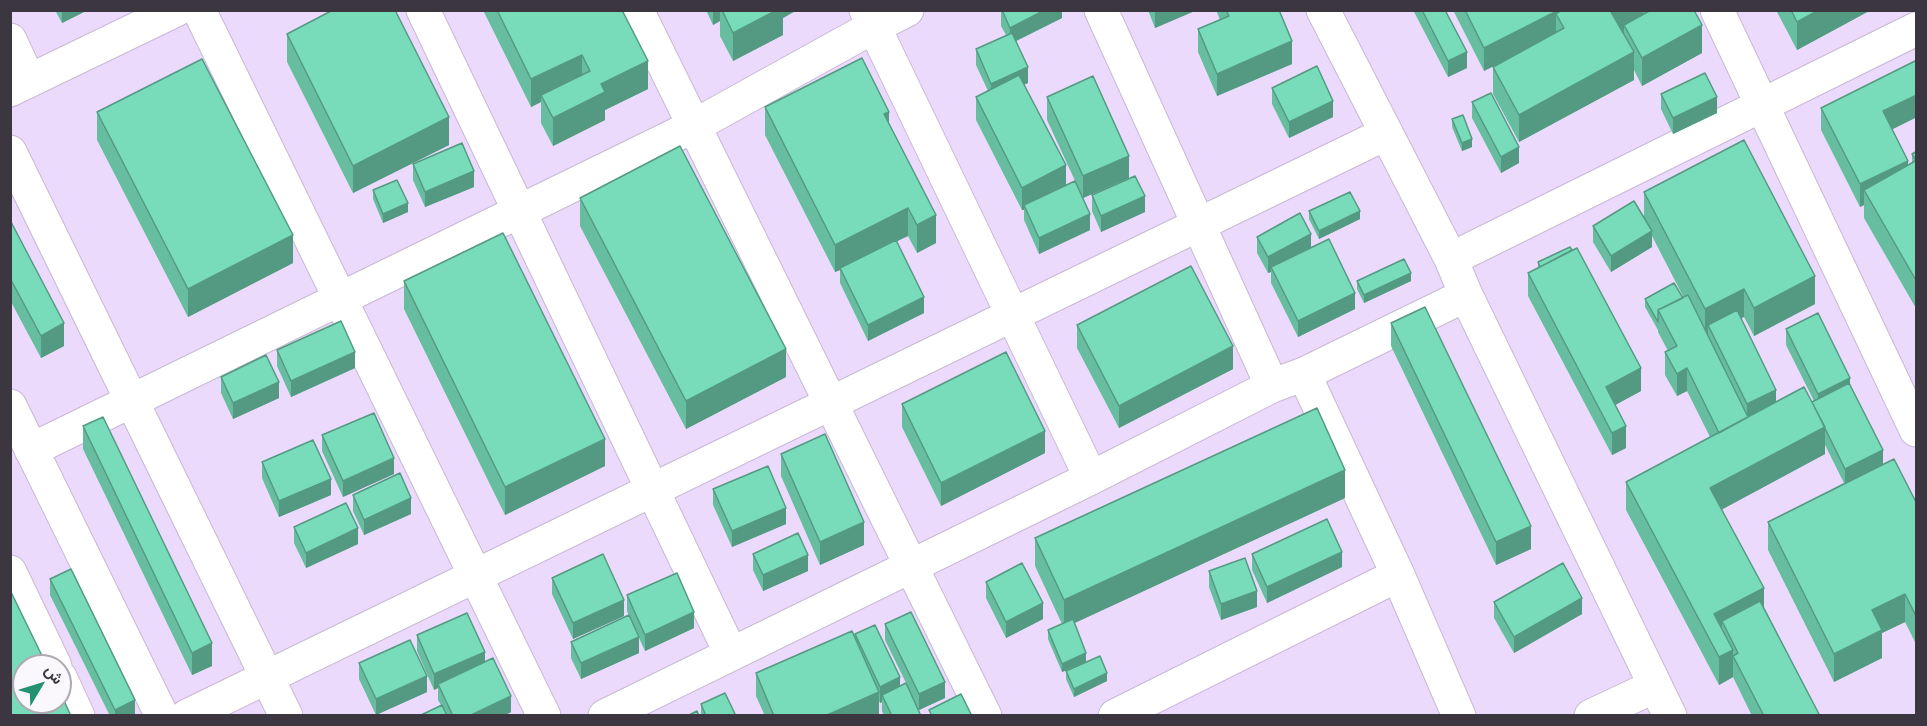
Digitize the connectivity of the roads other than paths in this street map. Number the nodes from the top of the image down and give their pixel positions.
1 (176, 10) edge
2 (199, 10) edge
3 (423, 10) edge
4 (637, 10) edge
5 (907, 10) edge
6 (1101, 10) edge
7 (1323, 10) edge
8 (1717, 10) edge
9 (869, 19) edge
10 (1917, 29) edge
11 (10, 40) edge
12 (20, 85) edge
13 (1762, 104) junction
14 (694, 126) junction
15 (1385, 134) junction
16 (10, 152) edge
17 (519, 212) junction
18 (1198, 225) junction
19 (1451, 259) junction
20 (1466, 295) junction
21 (340, 299) junction
22 (1012, 315) junction
23 (1304, 374) junction
24 (1272, 386) junction
25 (132, 401) junction
26 (830, 403) junction
27 (10, 406) edge
28 (1917, 430) edge
29 (32, 450) junction
30 (1090, 478) junction
31 (652, 490) junction
32 (911, 566) junction
33 (476, 575) junction
34 (1398, 575) junction
35 (41, 585) edge
36 (53, 654) edge
37 (731, 654) junction
38 (267, 677) junction
39 (1655, 686) junction
40 (162, 716) edge
41 (187, 716) edge
42 (286, 716) edge
43 (544, 716) edge
44 (604, 716) edge
45 (985, 716) edge
46 (1115, 716) edge
47 (1460, 716) edge
48 (1591, 716) edge
49 (1670, 716) edge

1 - 12 street
2 - 21 street
3 - 17 street
4 - 14 street
5 - 9 street
6 - 18 street
7 - 15 street
8 - 13 street
9 - 14 street
9 - 22 street
10 - 13 street
11 - 12 street
13 - 19 street
13 - 28 street
14 - 17 street
14 - 26 street
15 - 18 street
15 - 19 street
16 - 25 street
17 - 21 street
17 - 31 street
18 - 22 street
18 - 24 street
19 - 20 street
20 - 23 street
20 - 39 street
21 - 25 street
21 - 33 street
22 - 26 street
22 - 30 street
23 - 24 street
23 - 34 street
24 - 30 street
25 - 29 street
25 - 38 street
26 - 31 street
26 - 32 street
27 - 29 street
29 - 35 street
30 - 32 street
31 - 33 street
31 - 37 street
32 - 37 street
32 - 45 street
33 - 38 street
33 - 43 street
34 - 46 street
34 - 47 street
35 - 36 street
35 - 40 street
37 - 44 street
38 - 41 street
38 - 42 street
39 - 48 street
39 - 49 street

